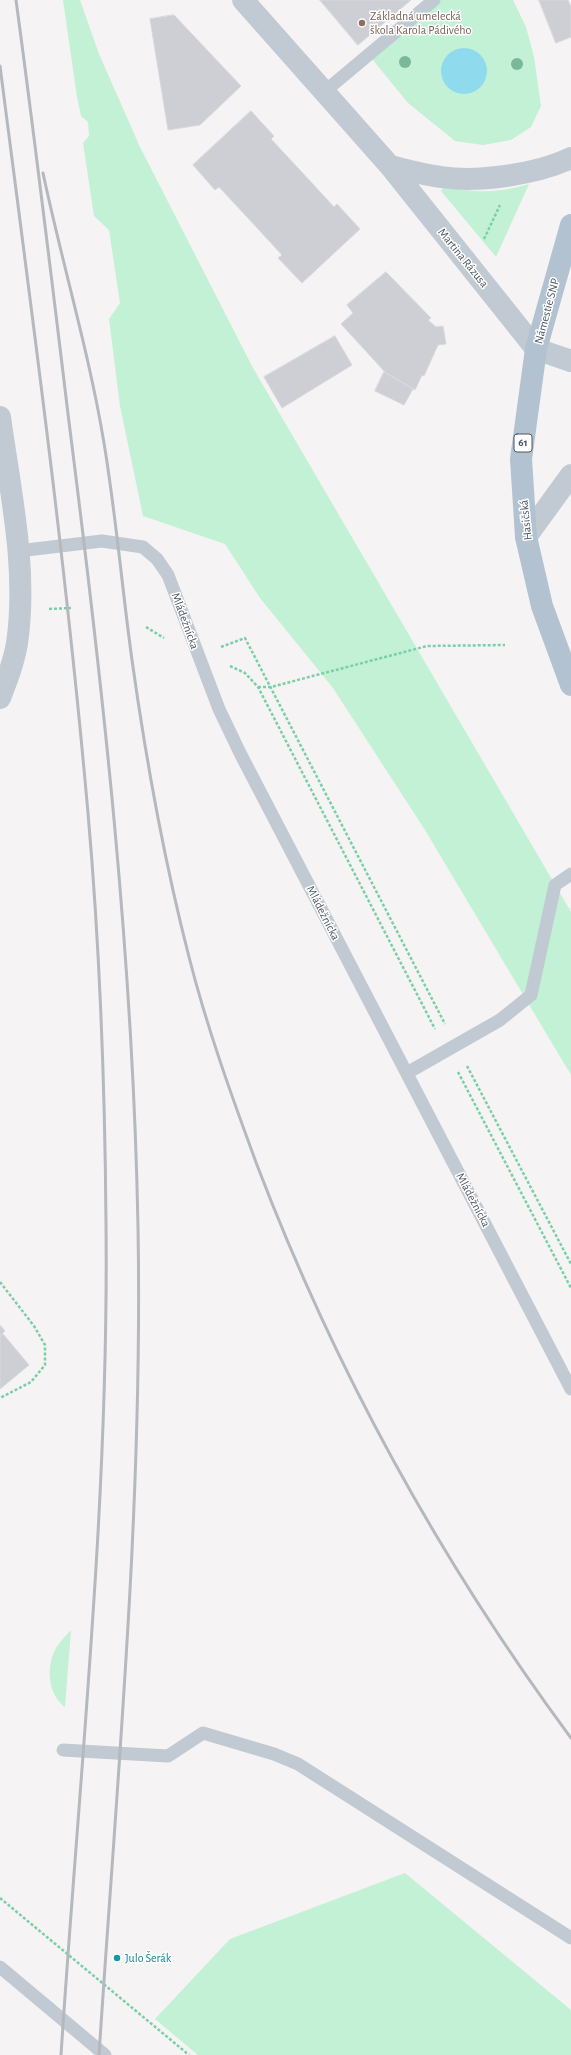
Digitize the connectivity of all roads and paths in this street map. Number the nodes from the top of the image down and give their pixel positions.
1 (243, 0) edge
2 (434, 0) edge
3 (324, 92) junction
4 (571, 158) edge
5 (390, 166) junction
6 (501, 203) dead end
7 (570, 236) edge
8 (483, 242) dead end
9 (536, 349) junction
10 (571, 361) edge
11 (0, 417) edge
12 (571, 475) edge
13 (526, 537) junction
14 (18, 551) junction
15 (71, 608) dead end
16 (44, 609) dead end
17 (146, 627) dead end
18 (245, 638) dead end
19 (167, 644) dead end
20 (505, 644) dead end
21 (224, 664) dead end
22 (571, 685) edge
23 (258, 687) junction
24 (270, 687) junction
25 (0, 698) edge
26 (571, 874) edge
27 (452, 1048) junction
28 (407, 1074) junction
29 (571, 1264) edge
30 (0, 1282) edge
31 (571, 1288) edge
32 (571, 1389) edge
33 (0, 1398) edge
34 (63, 1750) dead end
35 (0, 1898) edge
36 (571, 1938) edge
37 (0, 1967) edge
38 (106, 2055) edge
39 (189, 2055) edge

1 - 3 street, Martina Rázusa
2 - 3 lane
3 - 5 street, Martina Rázusa
4 - 5 street
5 - 9 street, Martina Rázusa
6 - 8 path
7 - 9 main road, Námestie SNP / 61
9 - 10 street, Námestie SNP
9 - 13 main road, Hasičská / 61
11 - 14 street
12 - 13 street
13 - 22 main road, Hasičská / 61
14 - 25 street
14 - 28 lane, Mládežnícka
15 - 16 path
17 - 19 path
18 - 24 path
20 - 24 path
21 - 23 path
23 - 24 path
23 - 27 path
24 - 27 path
26 - 27 lane
27 - 28 lane
27 - 29 path
27 - 31 path
28 - 32 lane, Mládežnícka
30 - 33 path
34 - 36 lane
35 - 39 path
37 - 38 lane

